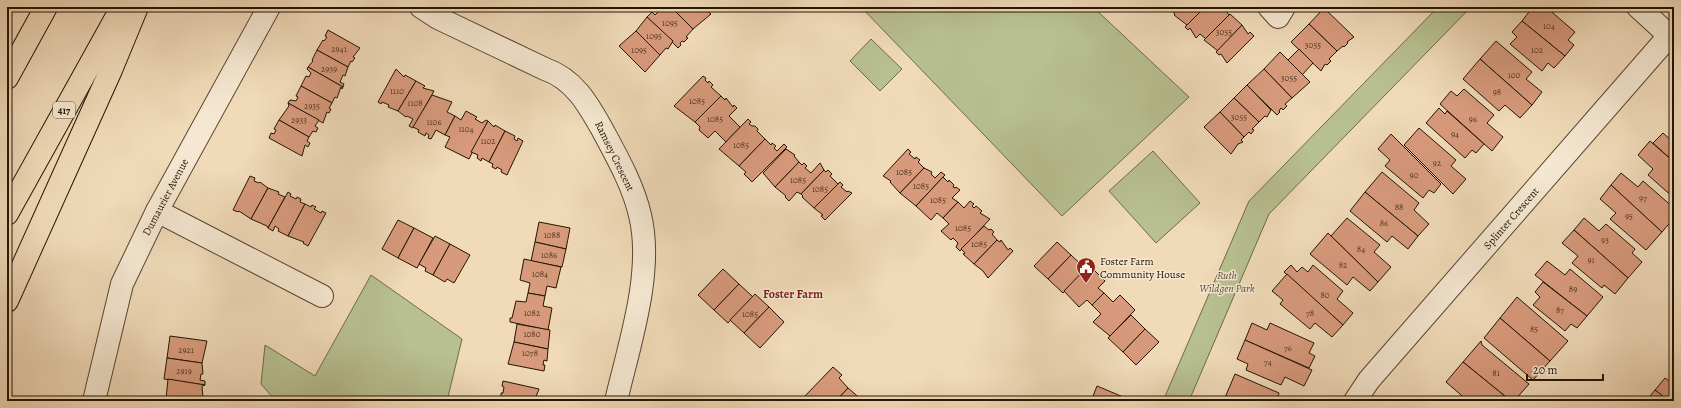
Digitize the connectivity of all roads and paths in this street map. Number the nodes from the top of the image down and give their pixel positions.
1 (46, 7) edge
2 (122, 7) edge
3 (137, 7) edge
4 (269, 7) edge
5 (421, 7) edge
6 (1269, 7) edge
7 (1284, 7) edge
8 (1638, 7) edge
9 (1672, 38) edge
10 (7, 78) edge
11 (157, 210) junction
12 (7, 214) edge
13 (322, 296) dead end
14 (7, 301) edge
15 (94, 401) edge
16 (616, 401) edge
17 (1355, 401) edge

1 - 10 highway
2 - 12 highway, 417
3 - 14 highway
4 - 11 street, Dumaurier Avenue
5 - 16 street, Ramsey Crescent
6 - 7 street
8 - 9 street
9 - 17 street, Splinter Crescent
11 - 13 street
11 - 15 street, Dumaurier Avenue

